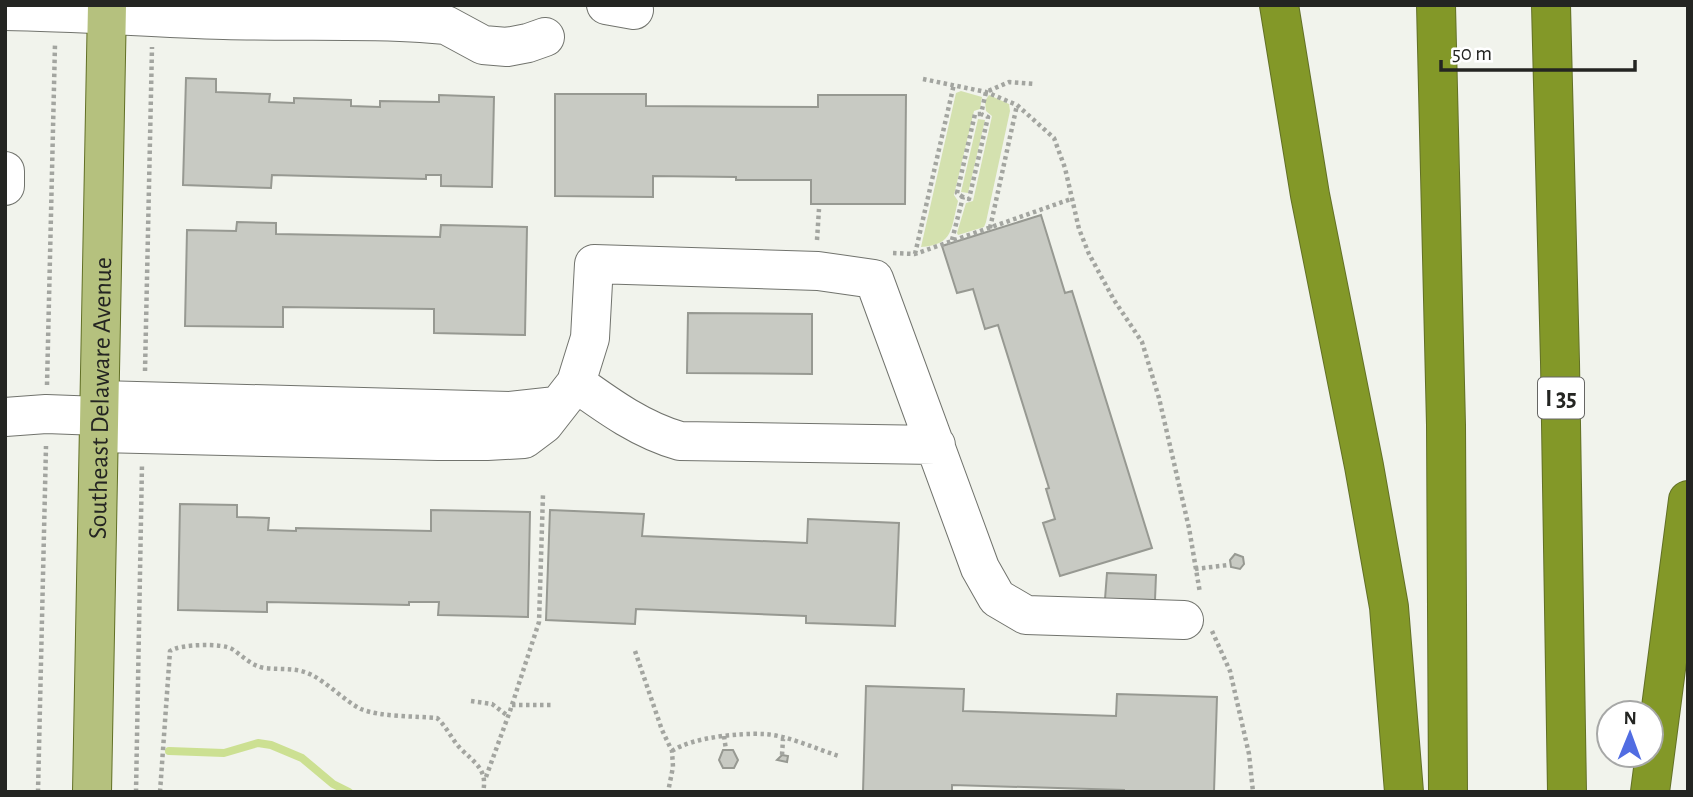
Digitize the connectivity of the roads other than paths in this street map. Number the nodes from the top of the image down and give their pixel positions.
1 (1279, 5) edge
2 (1436, 5) edge
3 (1551, 5) edge
4 (5, 11) edge
5 (107, 11) edge
6 (199, 12) edge
7 (545, 37) dead end
8 (5, 171) edge
9 (5, 186) edge
10 (566, 394) junction
11 (100, 416) junction
12 (5, 417) edge
13 (936, 445) junction
14 (1688, 500) edge
15 (1198, 612) road end
16 (92, 792) edge
17 (1404, 792) edge
18 (1448, 792) edge
19 (1567, 792) edge
20 (1650, 792) edge

1 - 17 highway
2 - 18 highway
3 - 19 highway, I 35
4 - 5 street
5 - 6 street
5 - 11 main road, Southeast Delaware Avenue
6 - 7 street
8 - 9 street
10 - 11 street
10 - 13 street
10 - 13 street
11 - 12 street
11 - 16 main road, Southeast Delaware Avenue
13 - 15 street
14 - 20 highway

